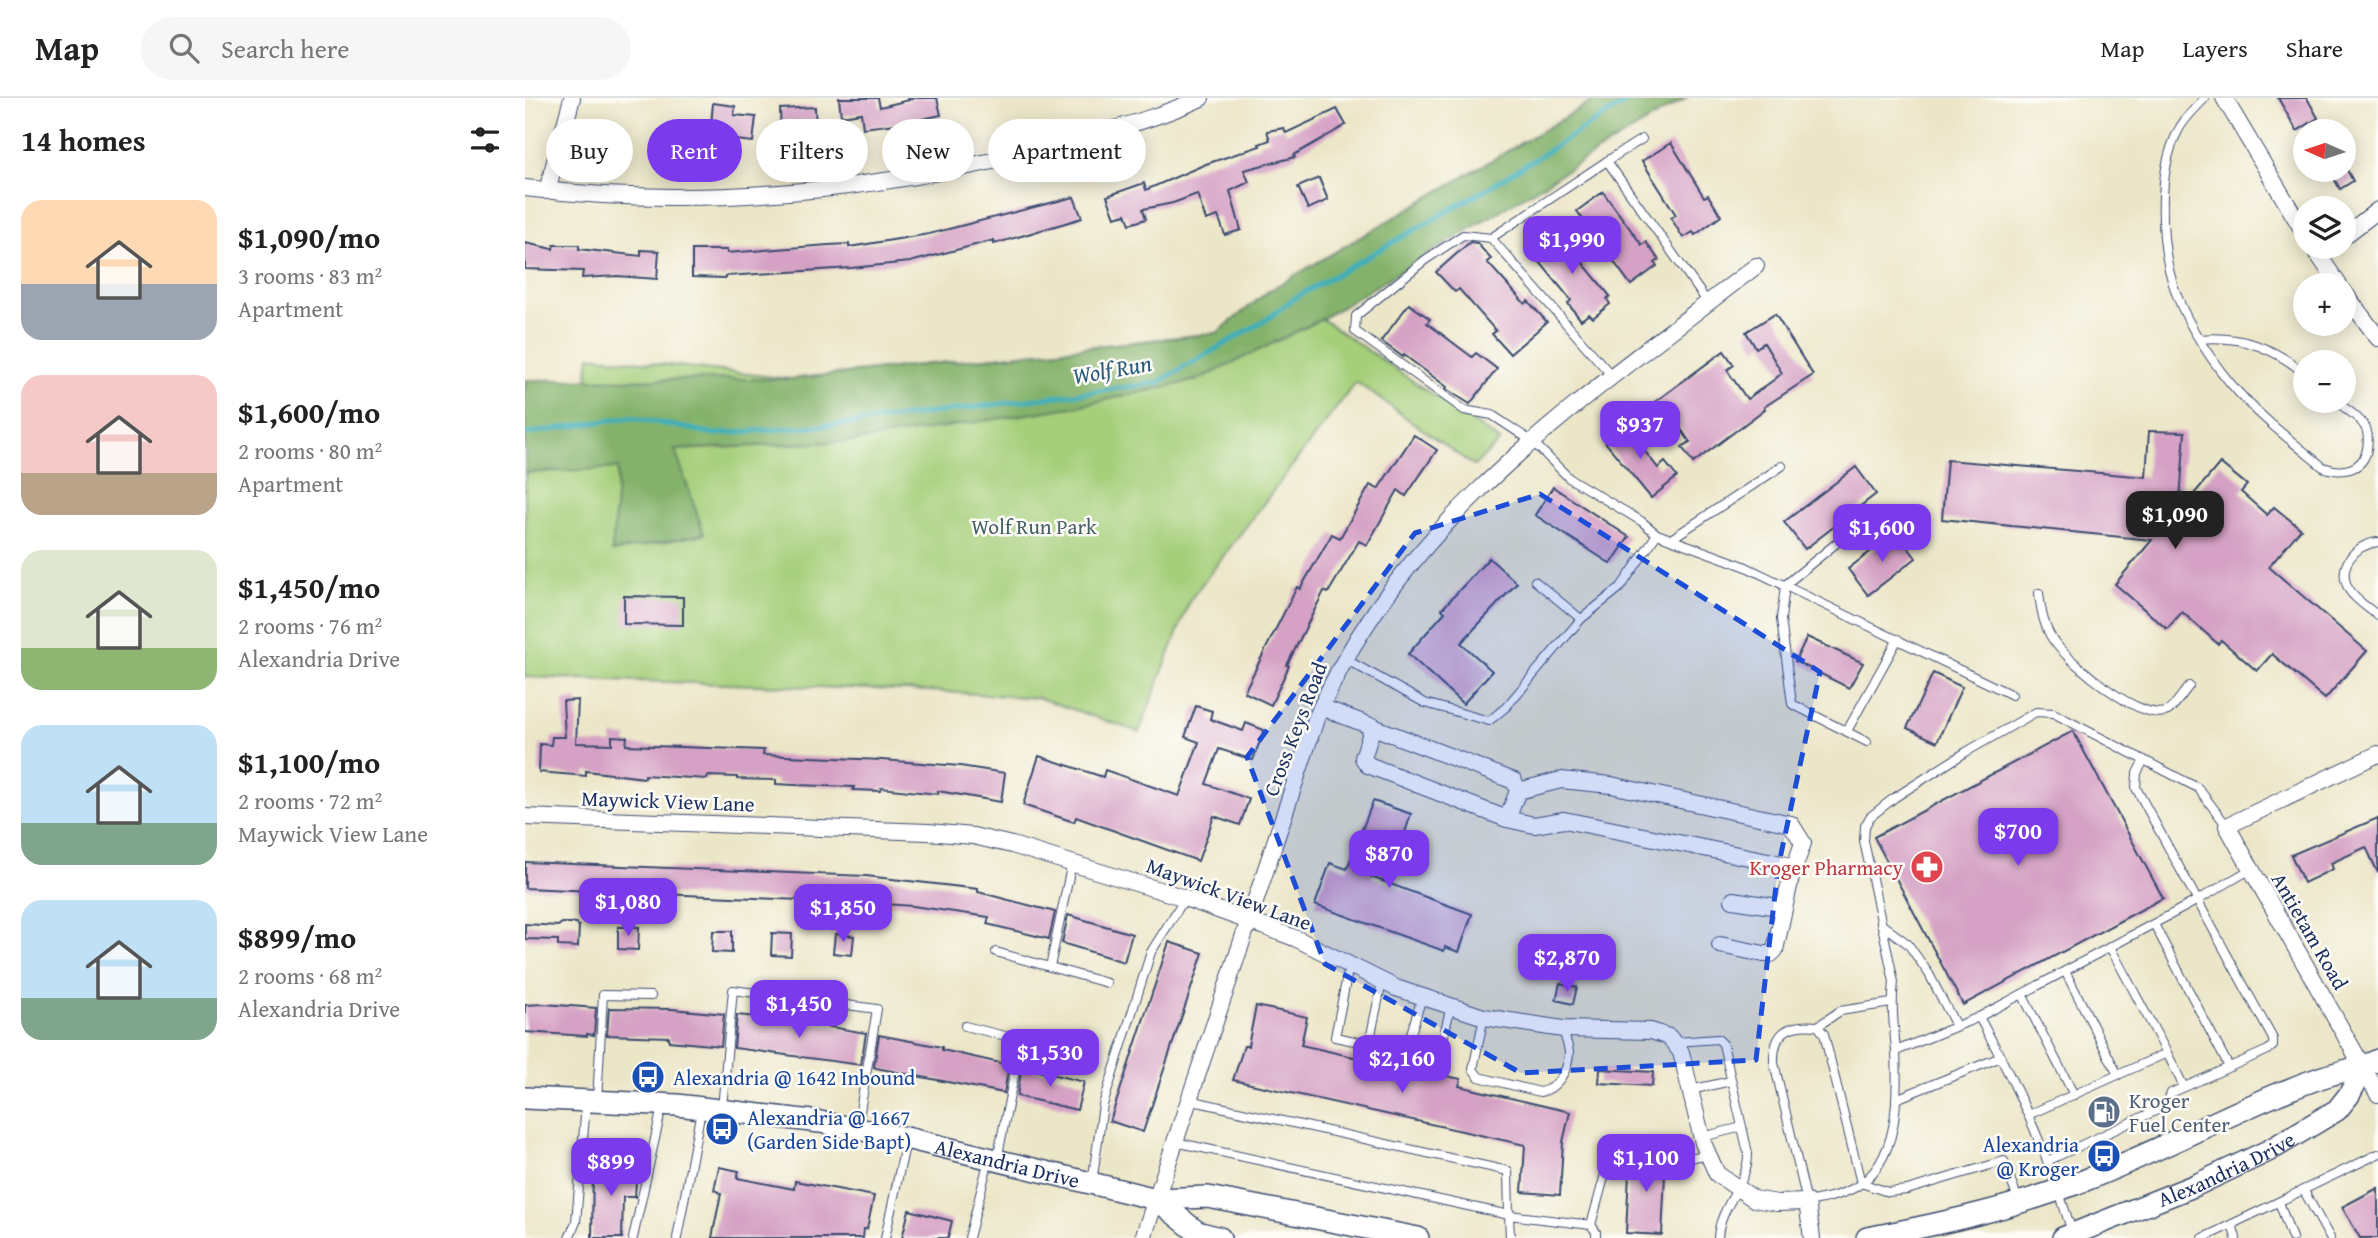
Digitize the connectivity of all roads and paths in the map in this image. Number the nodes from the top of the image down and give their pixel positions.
1 (572, 98) edge
2 (1201, 98) edge
3 (2205, 98) edge
4 (2224, 98) edge
5 (1641, 139) dead end
6 (1607, 161) junction
7 (525, 188) edge
8 (547, 191) junction
9 (2378, 210) edge
10 (2293, 214) edge
11 (2356, 227) edge
12 (1491, 237) junction
13 (1756, 266) dead end
14 (1708, 303) junction
15 (2356, 308) edge
16 (2378, 338) edge
17 (2200, 339) junction
18 (2293, 365) edge
19 (1612, 376) junction
20 (2350, 413) edge
21 (1533, 442) junction
22 (1782, 466) dead end
23 (1871, 515) dead end
24 (1657, 534) junction
25 (1671, 539) junction
26 (2378, 542) edge
27 (1535, 581) dead end
28 (1785, 585) junction
29 (2039, 593) dead end
30 (2378, 616) edge
31 (1581, 619) junction
32 (1898, 639) junction
33 (1345, 659) junction
34 (2189, 686) dead end
35 (2012, 695) dead end
36 (1321, 707) junction
37 (1373, 726) junction
38 (1847, 732) junction
39 (1867, 742) dead end
40 (2378, 754) edge
41 (2144, 760) junction
42 (1518, 791) junction
43 (525, 817) edge
44 (1507, 819) junction
45 (2227, 826) junction
46 (1072, 862) junction
47 (2251, 869) junction
48 (1791, 877) junction
49 (1185, 898) junction
50 (1733, 900) dead end
51 (2199, 900) junction
52 (1784, 908) junction
53 (1248, 920) junction
54 (2154, 923) junction
55 (1881, 924) junction
56 (1720, 945) dead end
57 (2110, 947) junction
58 (996, 952) dead end
59 (1349, 966) junction
60 (1050, 967) junction
61 (2065, 971) junction
62 (1382, 982) junction
63 (1107, 983) dead end
64 (2022, 994) junction
65 (651, 996) dead end
66 (1422, 997) junction
67 (1891, 1003) junction
68 (1451, 1005) junction
69 (1484, 1017) junction
70 (1979, 1017) junction
71 (965, 1026) dead end
72 (1818, 1026) junction
73 (1956, 1026) junction
74 (1563, 1029) junction
75 (1021, 1040) junction
76 (1675, 1042) junction
77 (1077, 1051) dead end
78 (1896, 1051) junction
79 (2167, 1053) junction
80 (2001, 1056) junction
81 (2371, 1064) edge
82 (2229, 1067) junction
83 (2118, 1075) junction
84 (1731, 1081) junction
85 (2184, 1087) junction
86 (1690, 1090) junction
87 (2378, 1094) edge
88 (2074, 1095) junction
89 (525, 1098) edge
90 (1896, 1099) junction
91 (1189, 1100) junction
92 (591, 1101) junction
93 (662, 1104) junction
94 (712, 1108) junction
95 (2028, 1115) junction
96 (1742, 1128) junction
97 (857, 1129) junction
98 (1702, 1137) junction
99 (907, 1138) junction
100 (1175, 1142) junction
101 (1708, 1154) junction
102 (2378, 1154) edge
103 (993, 1159) junction
104 (2047, 1161) junction
105 (1092, 1182) junction
106 (1861, 1183) junction
107 (2059, 1189) junction
108 (1737, 1190) junction
109 (2304, 1191) junction
110 (1156, 1199) junction
111 (1807, 1202) junction
112 (2279, 1202) junction
113 (2019, 1203) junction
114 (1509, 1215) junction
115 (2232, 1224) junction
116 (1591, 1225) junction
117 (2068, 1236) edge
118 (569, 1238) edge
119 (633, 1238) edge
120 (677, 1238) edge
121 (885, 1238) edge
122 (969, 1238) edge
123 (1143, 1238) edge
124 (1220, 1238) edge
125 (1418, 1238) edge
126 (1510, 1238) edge
127 (1596, 1238) edge
128 (1717, 1238) edge
129 (1812, 1238) edge
130 (1867, 1238) edge
131 (2203, 1238) edge
132 (2236, 1238) edge
133 (2292, 1238) edge
134 (2330, 1238) edge

1 - 8 street
2 - 8 street
3 - 17 lane
4 - 10 street
5 - 6 lane
6 - 12 lane
6 - 14 lane
7 - 8 street
9 - 11 street
12 - 19 lane
12 - 21 lane
13 - 14 street, Cross Keys Road
14 - 19 street, Cross Keys Road
15 - 16 street
17 - 18 lane
17 - 20 lane
19 - 21 street, Cross Keys Road
21 - 24 lane
21 - 33 street, Cross Keys Road
22 - 25 lane
23 - 28 lane
24 - 25 lane
24 - 31 lane
25 - 28 lane
26 - 30 lane
27 - 31 lane
28 - 32 lane
28 - 38 lane
29 - 34 lane
31 - 33 lane
32 - 35 lane
32 - 38 lane
33 - 36 street, Cross Keys Road
36 - 37 street
36 - 53 street, Cross Keys Road
37 - 42 street
37 - 44 street
38 - 39 lane
40 - 45 street
41 - 45 lane
41 - 51 lane
41 - 55 lane
42 - 44 street
42 - 48 street
43 - 46 street, Maywick View Lane
44 - 48 street
45 - 47 street, Antietam Road
46 - 49 street, Maywick View Lane
46 - 60 lane
47 - 51 lane
47 - 81 street, Antietam Road
48 - 52 street
49 - 53 street, Maywick View Lane
49 - 105 lane
50 - 52 street
51 - 54 lane
51 - 82 lane
52 - 56 street
53 - 59 street, Maywick View Lane
53 - 91 street, Cross Keys Road
54 - 57 lane
54 - 82 lane
55 - 67 lane
55 - 73 lane
57 - 61 lane
57 - 79 lane
58 - 60 lane
59 - 62 street, Maywick View Lane
59 - 62 lane
60 - 63 lane
61 - 64 lane
61 - 83 lane
62 - 66 street, Maywick View Lane
64 - 70 lane
64 - 88 lane
65 - 92 lane
66 - 68 street, Maywick View Lane
66 - 68 lane
67 - 72 lane
67 - 78 lane
68 - 69 street, Maywick View Lane
69 - 74 street, Maywick View Lane
69 - 74 lane
70 - 73 lane
70 - 80 lane
71 - 75 lane
72 - 106 lane
72 - 111 lane
73 - 78 lane
74 - 76 street, Maywick View Lane
75 - 77 lane
75 - 103 lane
76 - 84 lane
76 - 86 street
78 - 90 lane
79 - 83 lane
79 - 85 lane
80 - 90 lane
80 - 95 lane
81 - 87 street, Antietam Road
81 - 107 main road, Alexandria Drive
81 - 117 main road, Alexandria Drive
82 - 85 lane
83 - 88 lane
84 - 86 lane
84 - 96 lane
85 - 104 lane
86 - 98 street
88 - 95 lane
89 - 92 main road, Alexandria Drive
90 - 106 lane
91 - 100 street, Cross Keys Road
91 - 114 lane
92 - 93 main road, Alexandria Drive
92 - 118 lane
93 - 94 main road, Alexandria Drive
93 - 119 lane
94 - 97 main road, Alexandria Drive
94 - 97 lane
94 - 120 lane
95 - 104 lane
96 - 98 lane
96 - 108 lane
97 - 99 main road, Alexandria Drive
98 - 101 street
99 - 103 main road, Alexandria Drive
99 - 121 lane
100 - 110 street, Cross Keys Road
100 - 114 lane
101 - 108 street
101 - 116 lane
102 - 109 lane
103 - 105 main road, Alexandria Drive
103 - 122 lane
104 - 107 lane
105 - 110 main road, Alexandria Drive
106 - 111 lane
106 - 113 lane
107 - 113 main road, Alexandria Drive
107 - 117 lane
108 - 111 street
108 - 128 lane
109 - 112 lane
109 - 134 lane
110 - 123 street, Cross Keys Road
110 - 124 main road, Alexandria Drive
110 - 125 main road, Alexandria Drive
111 - 129 street
112 - 115 lane
112 - 133 lane
113 - 130 main road, Alexandria Drive
114 - 116 lane
114 - 126 lane
115 - 131 lane
115 - 132 lane
116 - 127 lane

